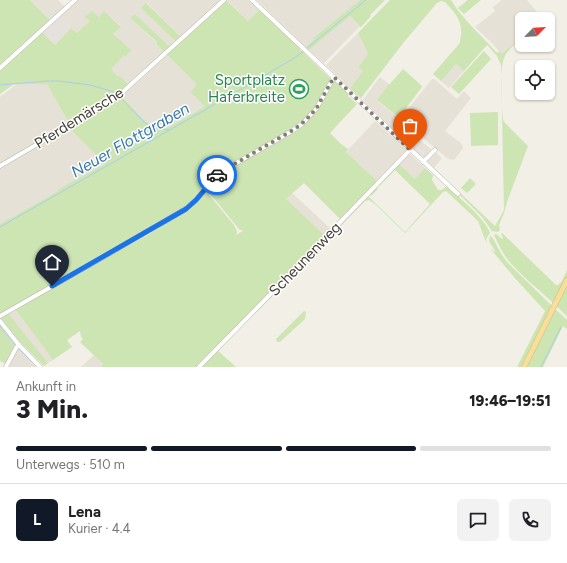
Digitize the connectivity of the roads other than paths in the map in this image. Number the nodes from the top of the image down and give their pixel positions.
1 (75, 0) edge
2 (224, 0) edge
3 (252, 0) edge
4 (0, 68) edge
5 (334, 77) junction
6 (406, 126) dead end
7 (397, 137) junction
8 (410, 150) junction
9 (435, 150) dead end
10 (423, 162) junction
11 (0, 166) edge
12 (458, 194) dead end
13 (567, 280) edge
14 (0, 316) edge
15 (0, 321) edge
16 (19, 345) junction
17 (6, 367) edge
18 (40, 367) edge
19 (199, 367) edge
20 (524, 367) edge

1 - 4 street
2 - 11 street, Pferdemärsche
3 - 5 street
5 - 7 street
5 - 14 street
6 - 7 street
7 - 8 street
8 - 10 street
8 - 19 street, Scheunenweg
9 - 10 street
10 - 12 street
13 - 20 main road
15 - 16 street
16 - 17 street
16 - 18 street

